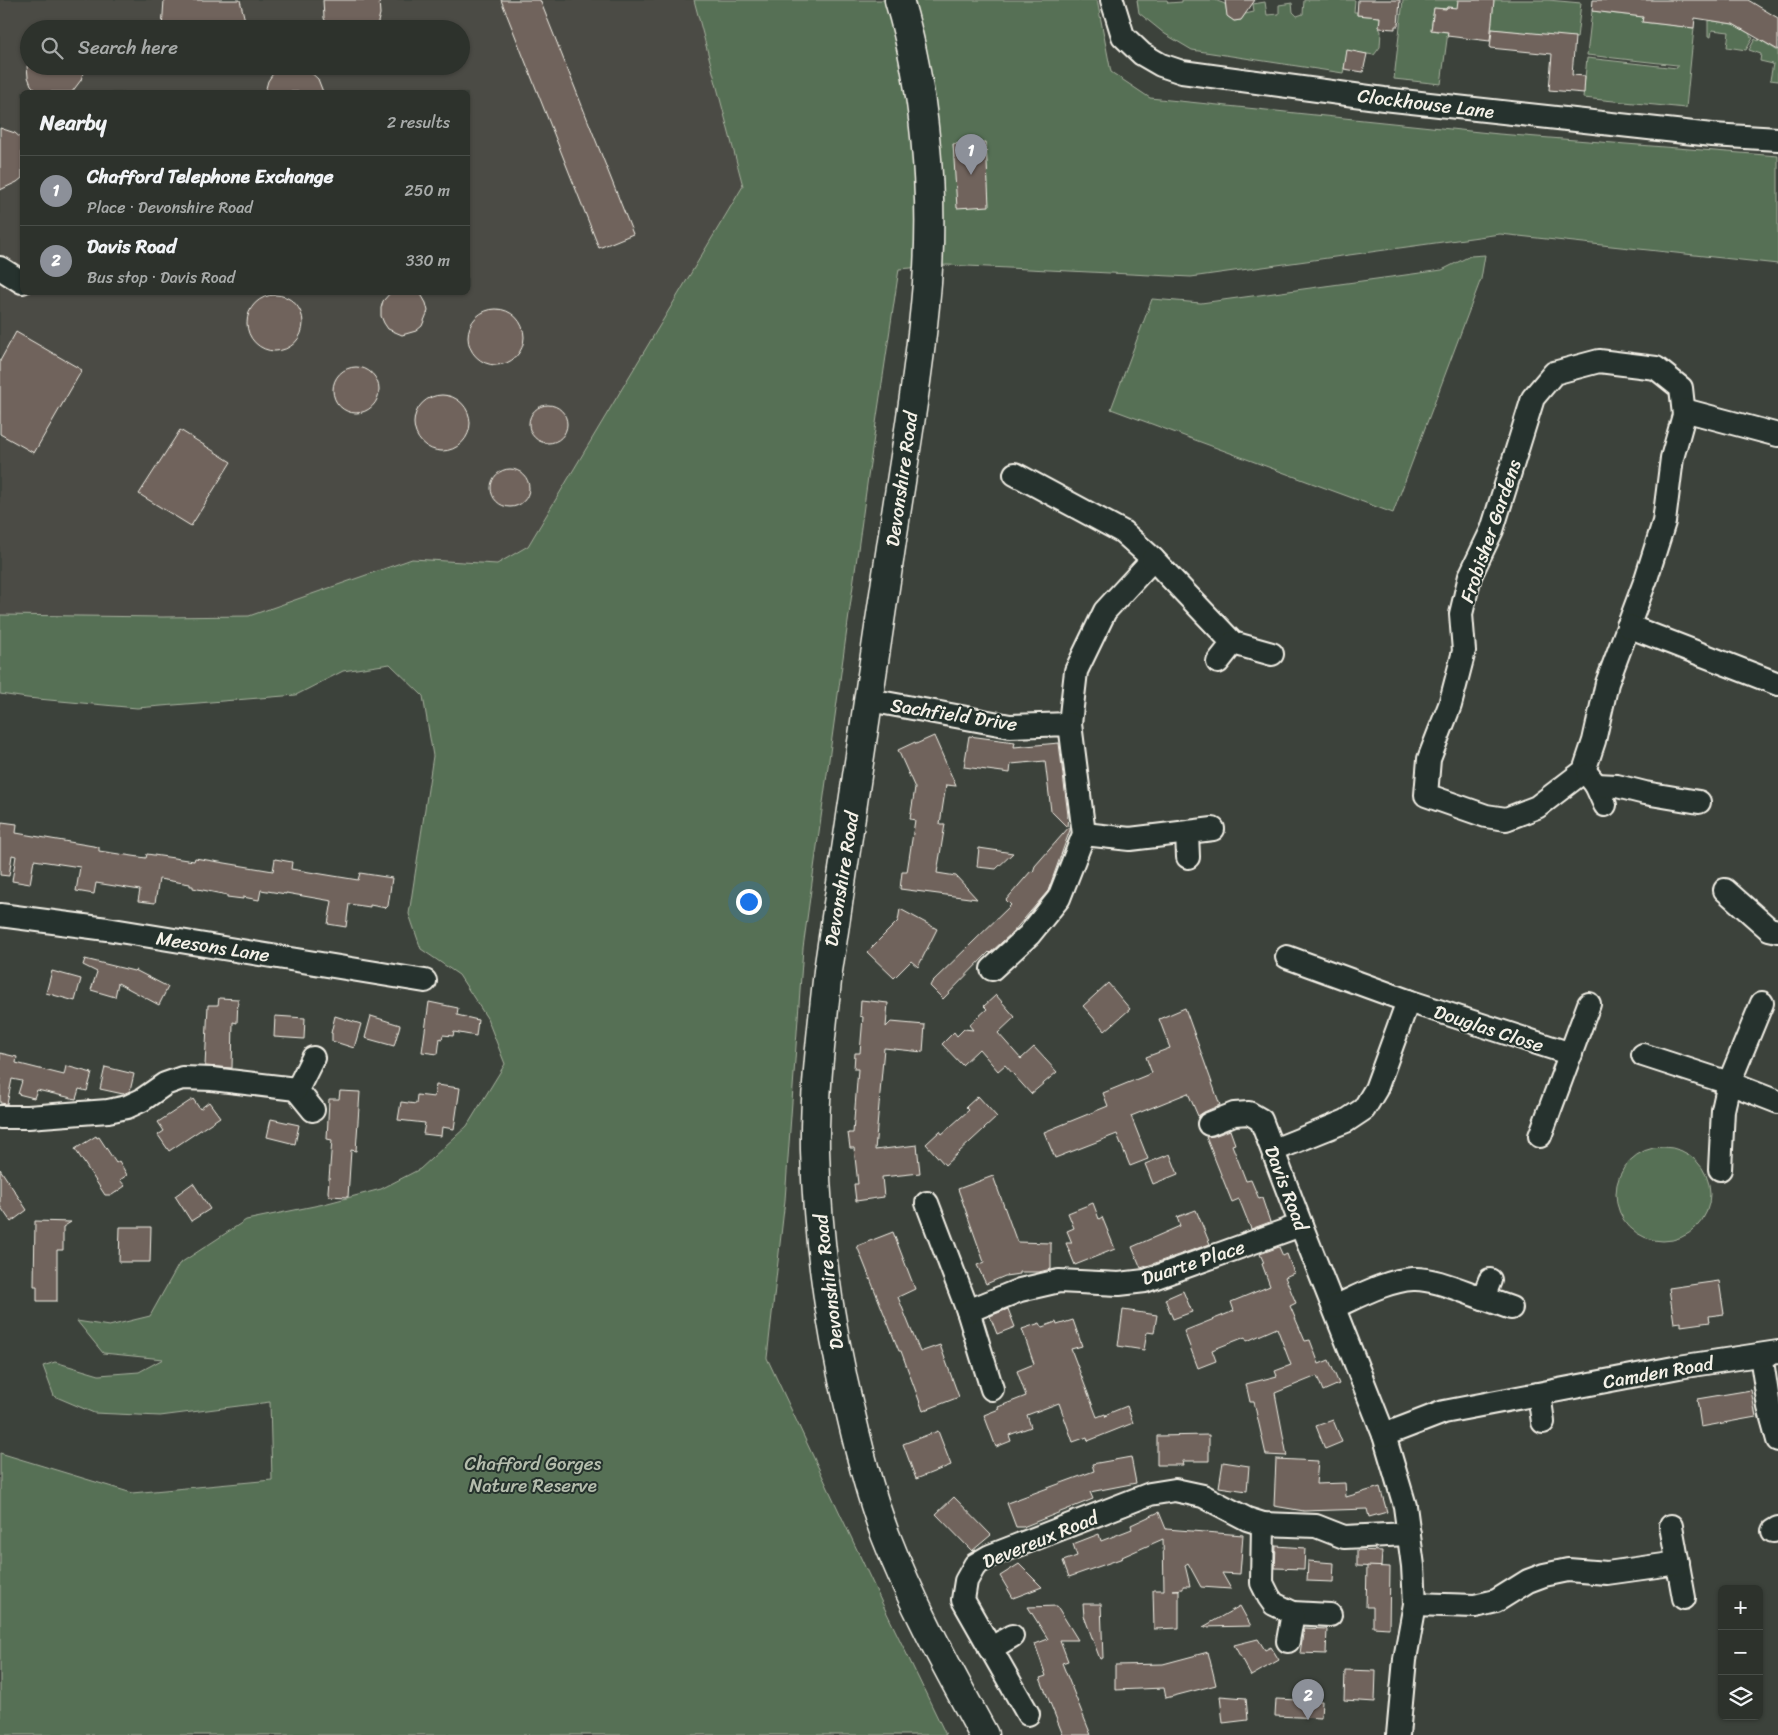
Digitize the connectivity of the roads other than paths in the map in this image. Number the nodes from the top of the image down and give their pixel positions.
1 (899, 0) edge
2 (1112, 0) edge
3 (1778, 139) edge
4 (0, 268) edge
5 (20, 281) edge
6 (1684, 410) junction
7 (1778, 436) edge
8 (1015, 474) dead end
9 (1153, 559) junction
10 (1628, 626) junction
11 (1233, 643) junction
12 (1272, 654) dead end
13 (1218, 662) dead end
14 (1778, 684) edge
15 (869, 700) junction
16 (1070, 724) junction
17 (1590, 778) junction
18 (1699, 802) dead end
19 (1606, 805) dead end
20 (1213, 829) dead end
21 (1187, 833) junction
22 (1084, 834) junction
23 (1188, 857) dead end
24 (1725, 890) dead end
25 (0, 916) edge
26 (1778, 931) edge
27 (1288, 957) dead end
28 (992, 969) dead end
29 (425, 981) dead end
30 (1408, 1001) junction
31 (1762, 1003) dead end
32 (1589, 1004) dead end
33 (1571, 1054) junction
34 (1643, 1055) dead end
35 (313, 1058) dead end
36 (1728, 1082) junction
37 (296, 1089) junction
38 (1778, 1102) edge
39 (313, 1110) dead end
40 (0, 1117) edge
41 (1209, 1124) dead end
42 (1540, 1136) dead end
43 (1274, 1150) junction
44 (1720, 1169) dead end
45 (927, 1203) dead end
46 (1301, 1225) junction
47 (1334, 1307) junction
48 (1511, 1308) dead end
49 (968, 1311) junction
50 (1770, 1354) edge
51 (992, 1389) dead end
52 (1538, 1394) junction
53 (1543, 1422) dead end
54 (1384, 1435) junction
55 (1778, 1440) edge
56 (1264, 1524) junction
57 (1672, 1526) dead end
58 (1409, 1534) junction
59 (1678, 1563) junction
60 (1684, 1598) dead end
61 (1415, 1604) junction
62 (1293, 1613) junction
63 (1330, 1616) dead end
64 (1012, 1636) dead end
65 (1288, 1641) dead end
66 (990, 1649) junction
67 (1028, 1714) dead end
68 (984, 1735) edge
69 (1398, 1735) edge

1 - 15 main road, Devonshire Road
2 - 3 street, Clockhouse Lane
4 - 5 street
6 - 7 street
6 - 10 street, Frobisher Gardens
6 - 17 street, Frobisher Gardens
8 - 9 street
9 - 11 street
9 - 16 street
10 - 14 street
10 - 17 street, Frobisher Gardens
11 - 12 street
11 - 13 street
15 - 16 street, Sachfield Drive
15 - 68 main road, Devonshire Road
16 - 22 street
17 - 18 street
17 - 19 street
20 - 21 street
21 - 22 street
21 - 23 street
22 - 28 street
24 - 26 street
25 - 29 street, Meesons Lane
27 - 30 street, Douglas Close
30 - 33 street, Douglas Close
30 - 43 street
31 - 36 street
32 - 33 street
33 - 42 street
34 - 36 street
35 - 37 street
36 - 38 street
36 - 44 street
37 - 39 street
37 - 40 street
41 - 43 street, Davis Road
43 - 46 street, Davis Road
45 - 49 street
46 - 47 street, Davis Road
46 - 49 street, Duarte Place
47 - 48 street
47 - 54 street, Davis Road
49 - 51 street
50 - 52 street, Camden Road
50 - 55 street
52 - 53 street
52 - 54 street, Camden Road
54 - 58 street, Davis Road
56 - 58 street, Devereux Road
56 - 62 street
56 - 66 street, Devereux Road
57 - 59 street
58 - 61 street, Davis Road
59 - 60 street
59 - 61 street
61 - 69 street, Davis Road
62 - 63 street
62 - 65 street
64 - 66 street
66 - 67 street, Devereux Road

